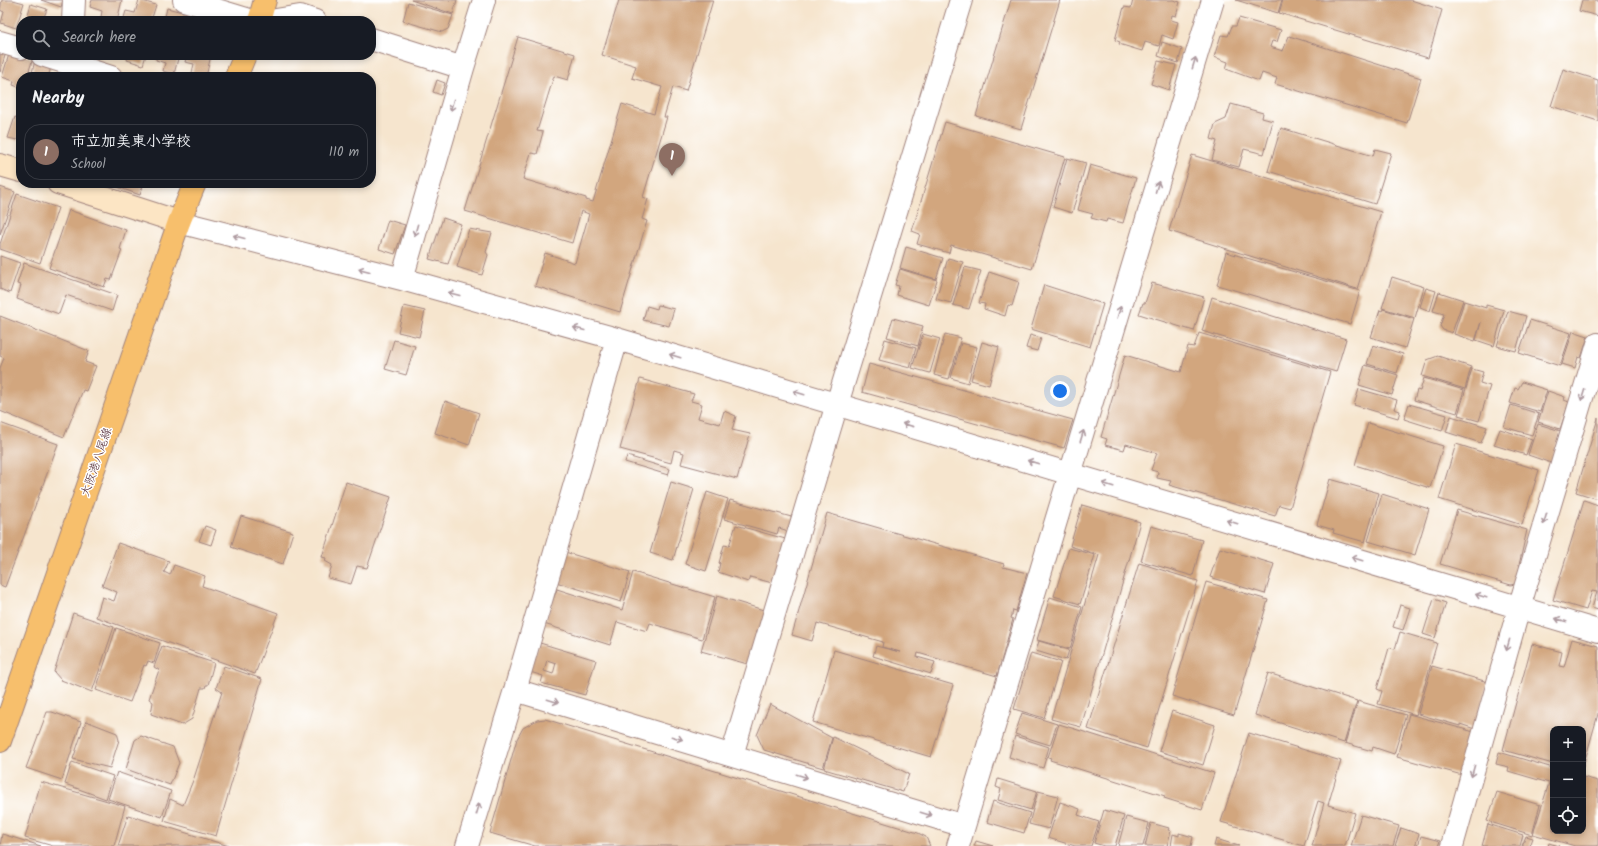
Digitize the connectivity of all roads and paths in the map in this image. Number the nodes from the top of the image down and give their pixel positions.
1 (74, 0) edge
2 (184, 0) edge
3 (265, 0) edge
4 (484, 0) edge
5 (961, 0) edge
6 (1213, 0) edge
7 (308, 12) edge
8 (73, 16) edge
9 (236, 16) edge
10 (260, 16) edge
11 (291, 16) edge
12 (376, 41) edge
13 (0, 42) edge
14 (16, 47) edge
15 (71, 60) edge
16 (243, 60) edge
17 (463, 68) junction
18 (99, 72) edge
19 (238, 72) edge
20 (0, 165) edge
21 (16, 170) edge
22 (74, 188) edge
23 (193, 188) edge
24 (179, 222) junction
25 (402, 280) junction
26 (617, 339) junction
27 (1598, 344) edge
28 (837, 404) junction
29 (1070, 473) junction
30 (1519, 608) junction
31 (1598, 631) edge
32 (515, 690) junction
33 (0, 741) edge
34 (732, 755) junction
35 (964, 826) junction
36 (467, 846) edge
37 (958, 846) edge
38 (1452, 846) edge

1 - 8 street
2 - 9 street
3 - 10 main road
4 - 17 street
5 - 28 street
29 -> 6 street
7 - 11 street
12 - 17 street
13 - 14 street
15 - 18 street
16 - 19 main road
17 -> 25 street
20 - 21 street
22 - 24 street
23 - 24 main road, 大阪港八尾線
25 -> 24 street
24 - 33 main road, 大阪港八尾線
26 -> 25 street
28 -> 26 street
26 - 32 street
27 -> 30 street
29 -> 28 street
28 - 34 street
30 -> 29 street
29 - 35 street
31 -> 30 street
30 -> 38 street
32 -> 34 street
36 -> 32 street
34 -> 35 street
35 - 37 street

